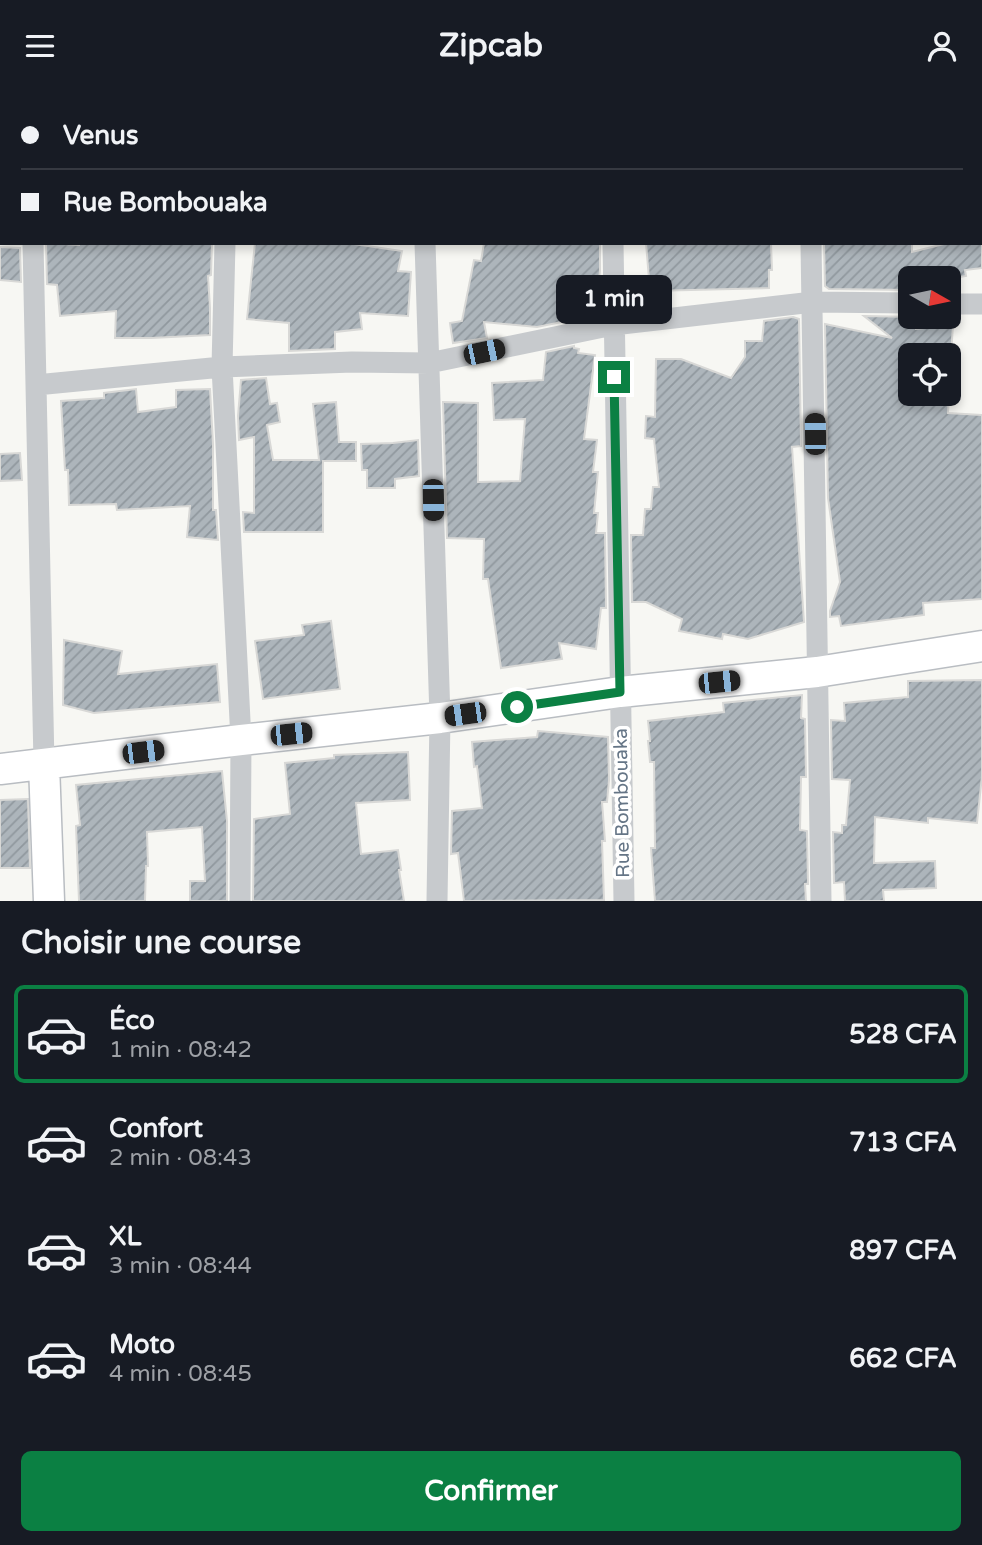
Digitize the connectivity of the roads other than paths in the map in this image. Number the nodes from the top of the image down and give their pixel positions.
1 (33, 245) edge
2 (225, 245) edge
3 (425, 245) edge
4 (613, 245) edge
5 (811, 245) edge
6 (813, 302) junction
7 (898, 303) edge
8 (961, 304) edge
9 (982, 304) edge
10 (613, 324) junction
11 (429, 363) junction
12 (222, 367) junction
13 (36, 384) junction
14 (982, 646) edge
15 (817, 672) junction
16 (620, 692) junction
17 (440, 718) junction
18 (241, 740) junction
19 (44, 764) junction
20 (0, 769) edge
21 (49, 901) edge
22 (240, 901) edge
23 (438, 901) edge
24 (624, 901) edge
25 (821, 901) edge

1 - 13 street
2 - 12 street
3 - 11 street
4 - 10 street, Rue Bombouaka
5 - 6 street
6 - 7 street
6 - 10 street
6 - 15 street
8 - 9 street
10 - 11 street
10 - 16 street, Rue Bombouaka
11 - 12 street
11 - 17 street
12 - 13 street
12 - 18 street
13 - 19 street
14 - 15 main road
15 - 16 main road
15 - 25 street
16 - 17 main road
16 - 24 street, Rue Bombouaka
17 - 18 main road
17 - 23 street
18 - 19 main road
18 - 22 street
19 - 20 main road
19 - 21 main road

